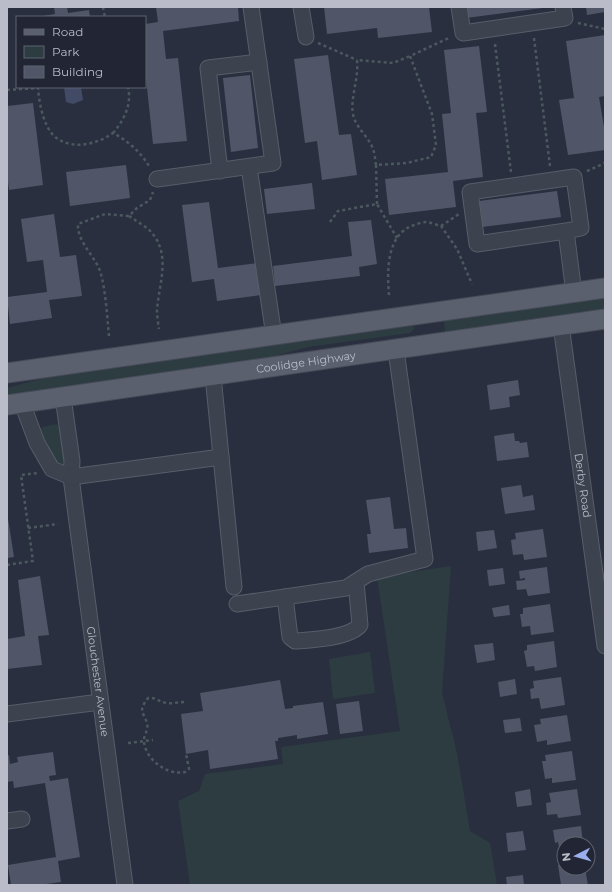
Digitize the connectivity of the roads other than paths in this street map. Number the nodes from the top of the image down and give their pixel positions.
1 (251, 7) edge
2 (300, 7) edge
3 (459, 7) edge
4 (564, 13) edge
5 (306, 37) road end
6 (259, 62) junction
7 (249, 167) junction
8 (220, 171) junction
9 (157, 179) road end
10 (566, 231) junction
11 (605, 288) edge
12 (574, 293) junction
13 (424, 314) junction
14 (605, 319) edge
15 (561, 325) junction
16 (274, 336) junction
17 (418, 347) junction
18 (396, 350) junction
19 (7, 373) edge
20 (213, 376) junction
21 (63, 397) junction
22 (14, 404) edge
23 (221, 457) junction
24 (71, 477) junction
25 (356, 582) junction
26 (234, 587) dead end
27 (285, 597) junction
28 (237, 604) dead end
29 (605, 646) edge
30 (100, 702) junction
31 (7, 714) edge
32 (22, 819) dead end
33 (7, 821) edge
34 (126, 885) edge

1 - 6 street
2 - 5 street
3 - 4 street
6 - 7 street
6 - 8 street
7 - 8 street
7 - 16 street
8 - 9 street
10 - 10 street
10 - 12 street
11 - 12 main road
12 - 13 main road
13 - 16 main road
13 - 17 main road
14 - 15 main road, Coolidge Highway
15 - 17 main road, Coolidge Highway
15 - 29 street, Derby Road
16 - 19 main road
17 - 18 main road, Coolidge Highway
18 - 20 main road, Coolidge Highway
18 - 25 street
20 - 21 main road, Coolidge Highway
20 - 23 street
21 - 22 main road, Coolidge Highway
21 - 24 street, Glouchester Avenue
22 - 24 street
23 - 24 street
23 - 26 street
24 - 30 street, Glouchester Avenue
25 - 27 street
25 - 27 street
27 - 28 street
30 - 31 street
30 - 34 street, Glouchester Avenue
32 - 33 street

